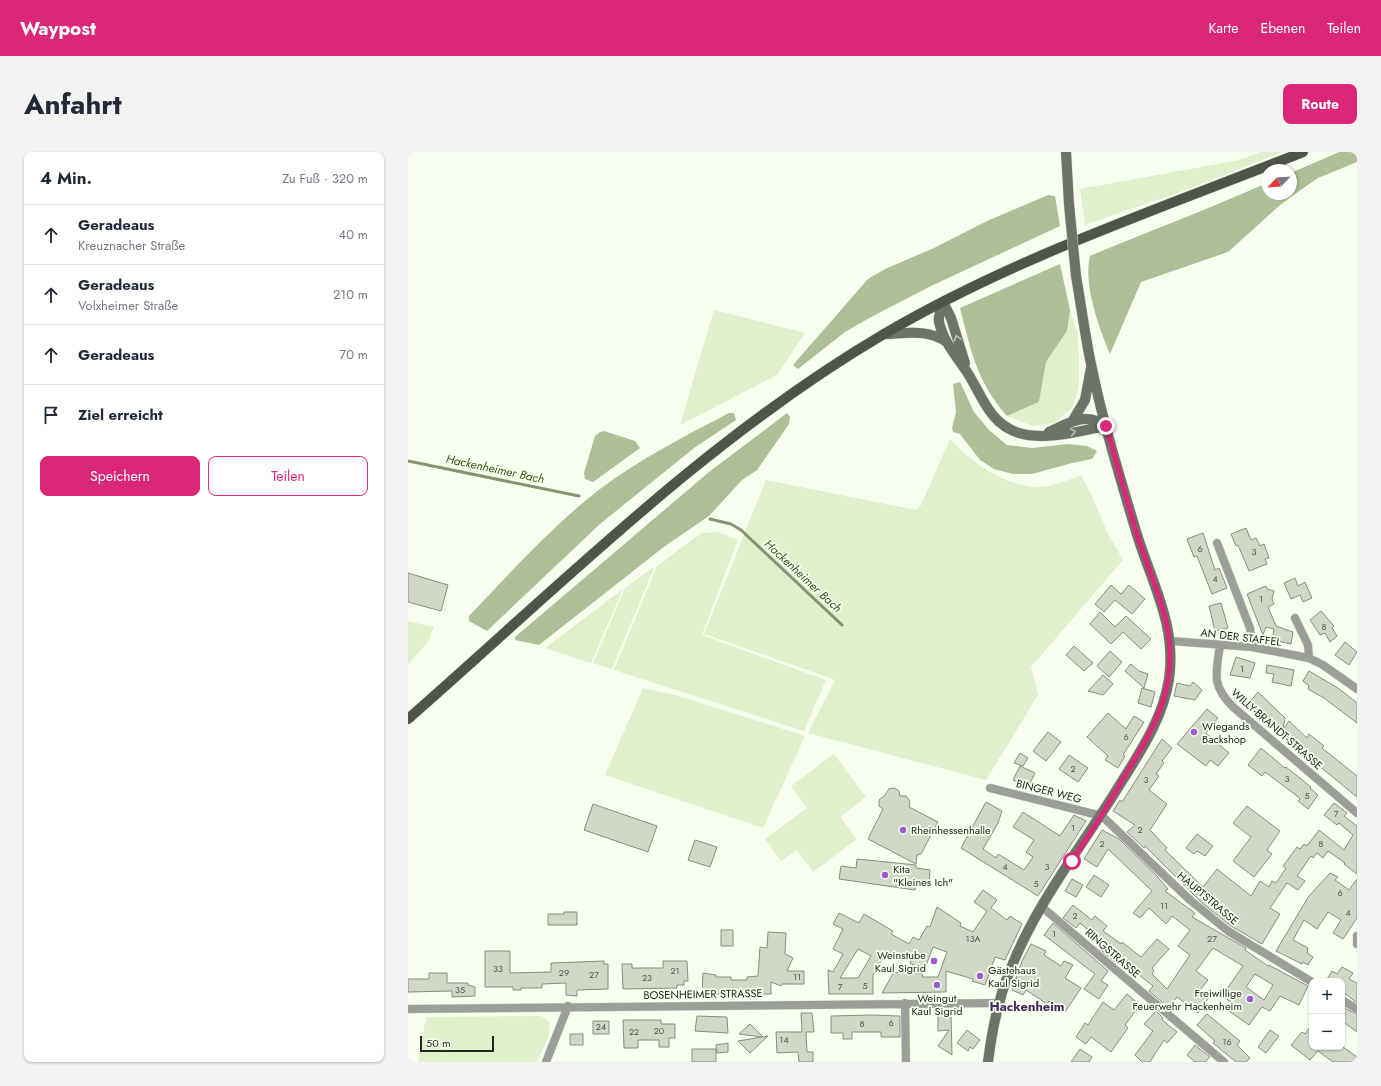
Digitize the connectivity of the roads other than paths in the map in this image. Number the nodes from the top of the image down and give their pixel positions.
1 (1066, 152) edge
2 (1303, 152) edge
3 (943, 302) junction
4 (885, 334) junction
5 (947, 342) junction
6 (1091, 366) junction
7 (968, 374) junction
8 (1072, 422) junction
9 (1106, 426) junction
10 (1040, 435) junction
11 (1217, 543) dead end
12 (1295, 618) dead end
13 (1171, 641) junction
14 (1220, 645) junction
15 (1252, 647) junction
16 (1309, 658) junction
17 (1357, 689) edge
18 (408, 719) edge
19 (990, 788) dead end
20 (1357, 813) edge
21 (1102, 816) junction
22 (1042, 907) junction
23 (1357, 936) edge
24 (1357, 944) edge
25 (1309, 980) edge
26 (1345, 1002) edge
27 (905, 1003) junction
28 (999, 1003) junction
29 (568, 1006) junction
30 (408, 1009) edge
31 (1357, 1009) edge
32 (546, 1062) edge
33 (906, 1062) edge
34 (988, 1062) edge
35 (1224, 1062) edge

1 - 6 main road, bridge
2 - 3 main road
3 - 4 main road
3 - 5 main road
7 -> 3 main road
4 - 5 main road
4 - 18 main road
5 - 7 main road
6 - 8 main road
6 - 9 main road
7 - 10 main road
8 - 9 main road
8 - 10 main road
10 -> 9 main road
9 - 13 main road
11 - 15 street
12 - 16 street
13 - 14 street, AN DER STAFFEL
13 - 21 main road
14 - 15 street, AN DER STAFFEL
14 - 20 street, WILLY-BRANDT-STRASSE
15 - 16 street, AN DER STAFFEL
16 - 17 street, AN DER STAFFEL
19 - 21 street, BINGER WEG
21 - 22 main road
21 - 25 street, HAUPTSTRASSE
22 - 28 main road
22 - 35 street, RINGSTRASSE
23 - 24 street
26 - 31 street
27 - 28 street, BOSENHEIMER STRASSE
27 - 29 street, BOSENHEIMER STRASSE
27 - 33 street
28 - 34 main road
29 - 30 street, BOSENHEIMER STRASSE
29 - 32 street

